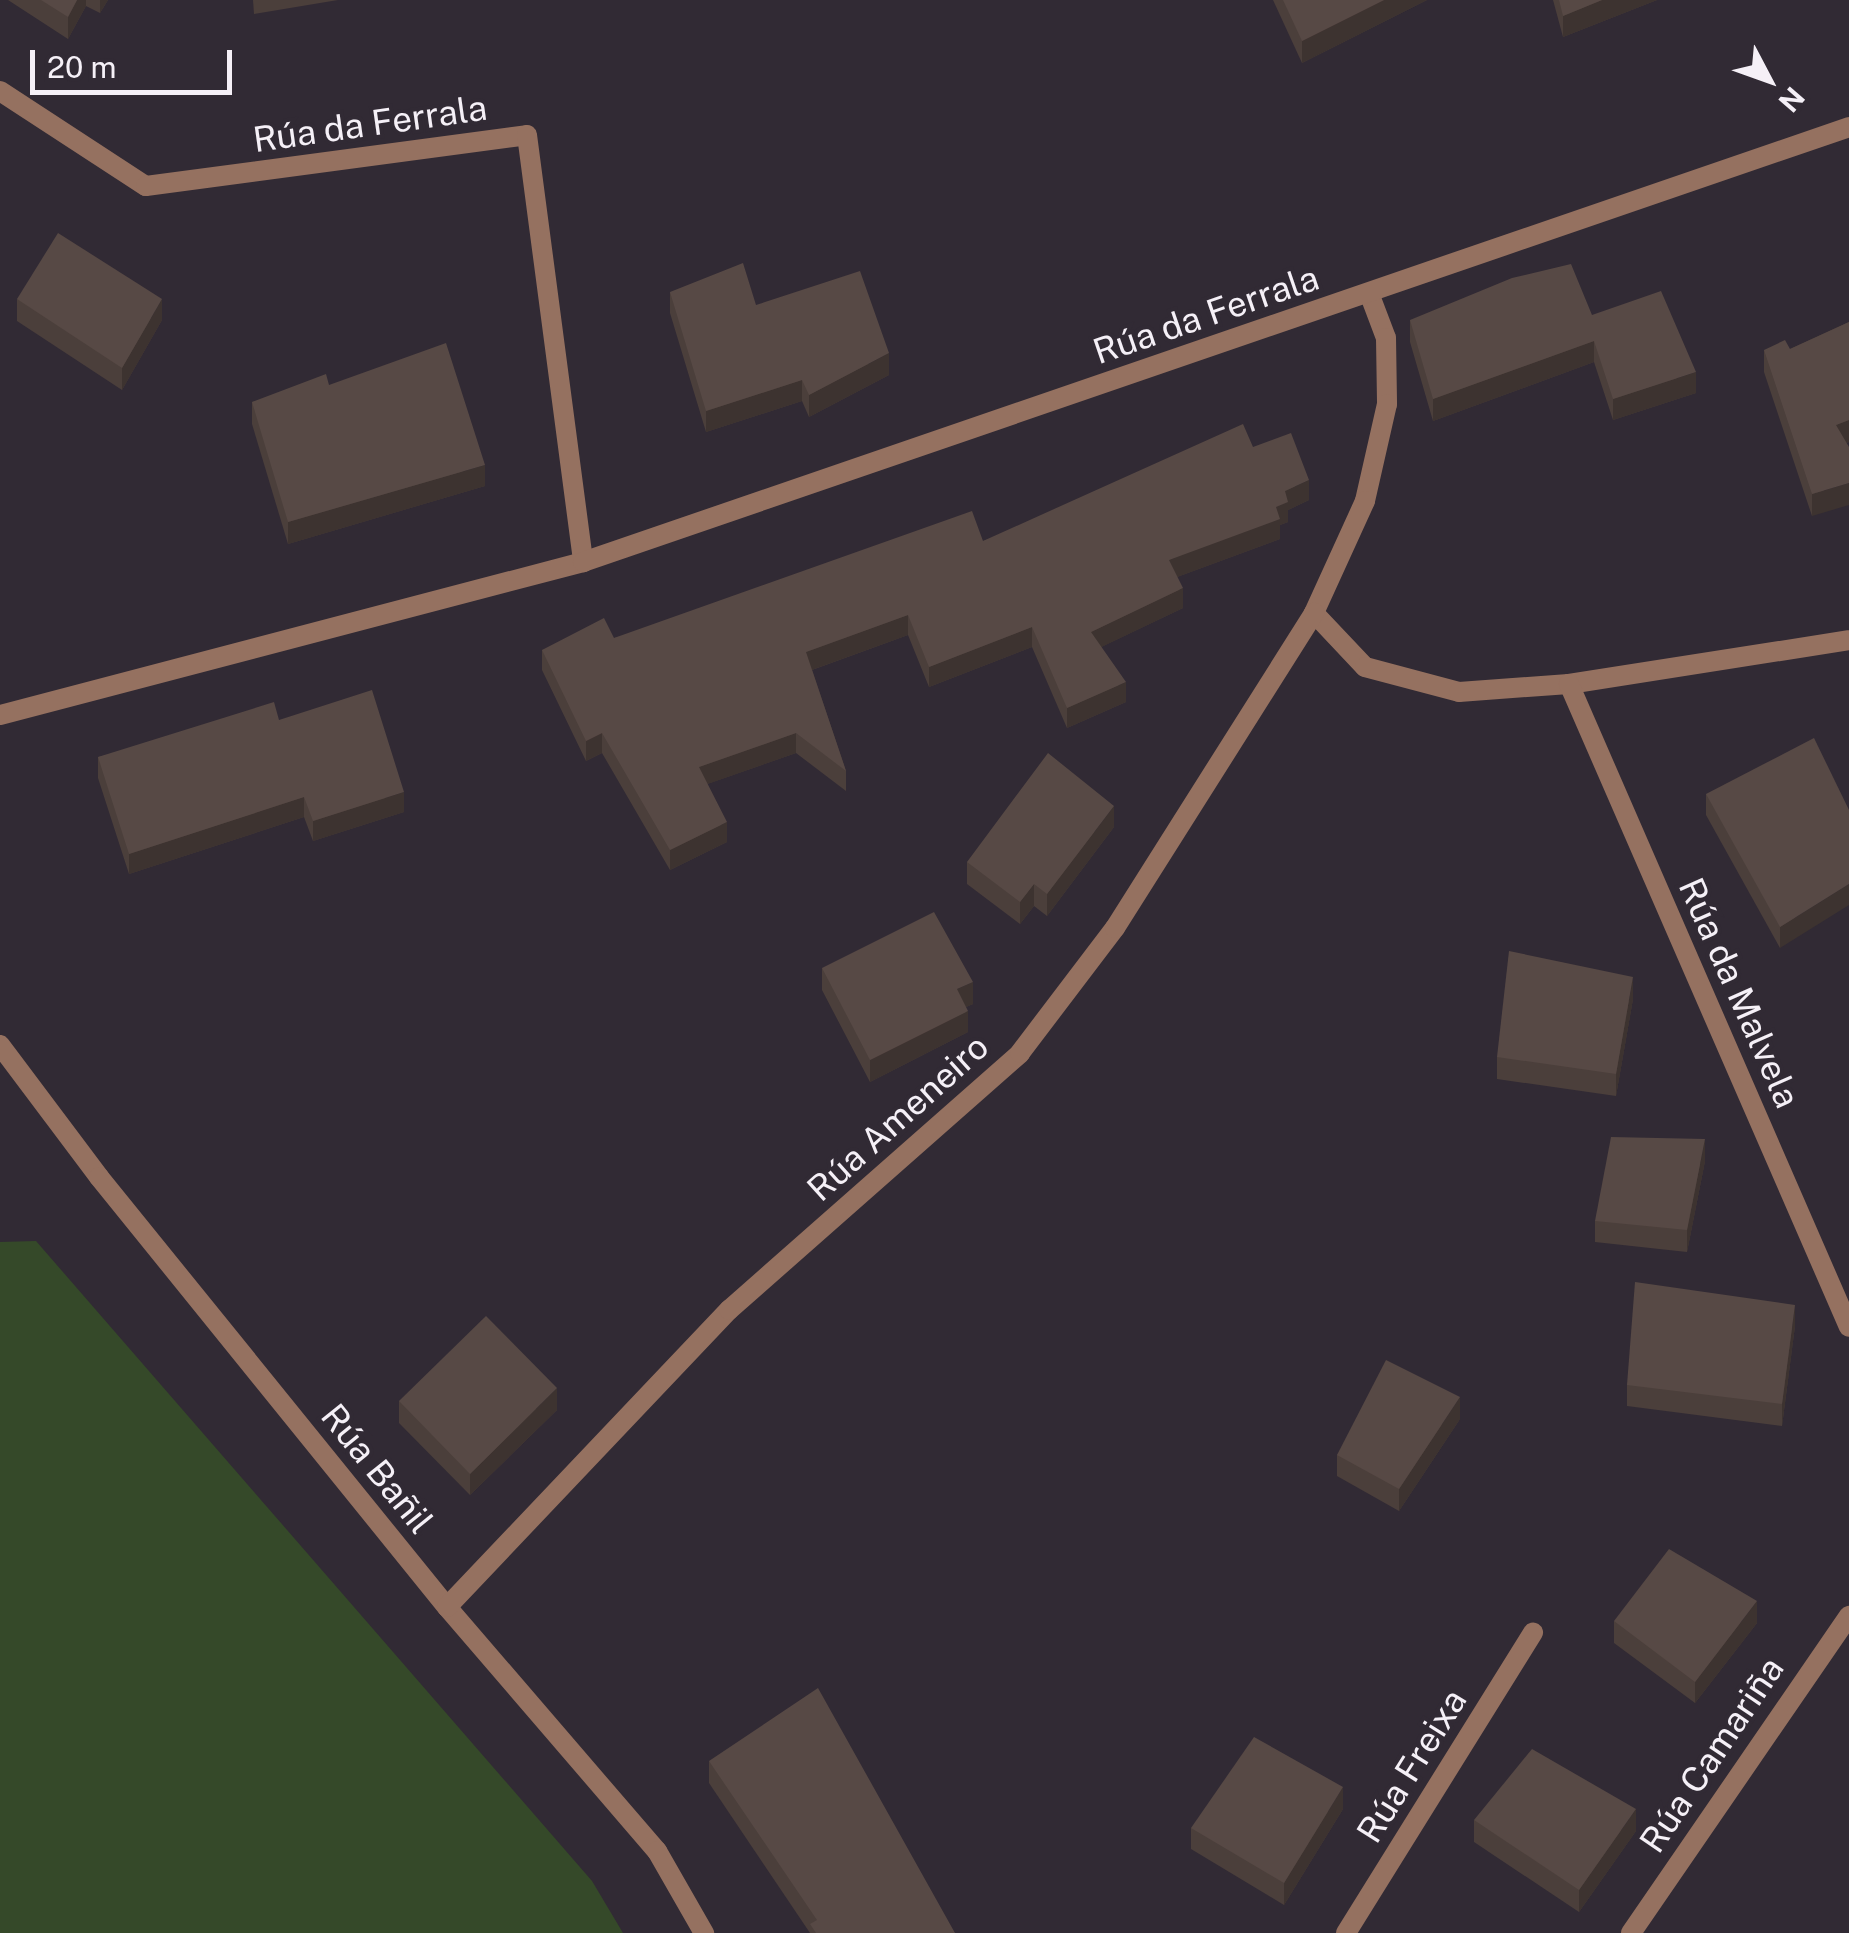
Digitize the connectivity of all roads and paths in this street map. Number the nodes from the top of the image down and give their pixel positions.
1 (0, 91) edge
2 (1849, 127) edge
3 (1369, 293) junction
4 (583, 562) junction
5 (1314, 613) junction
6 (1849, 640) edge
7 (1570, 684) junction
8 (0, 715) edge
9 (0, 1045) edge
10 (1849, 1327) edge
11 (447, 1607) junction
12 (1849, 1616) edge
13 (1534, 1633) dead end
14 (704, 1933) edge
15 (1346, 1933) edge
16 (1631, 1933) edge

1 - 4 street, Rúa da Ferrala
2 - 3 street, Rúa da Ferrala
3 - 4 street, Rúa da Ferrala
3 - 5 street
4 - 8 street, Rúa da Ferrala
5 - 7 street
5 - 11 street, Rúa Ameneiro
6 - 7 street
7 - 10 street, Rúa da Malvela
9 - 11 street, Rúa Bañil
11 - 14 street, Rúa Bañil
12 - 16 street, Rúa Camariña
13 - 15 street, Rúa Freixa

